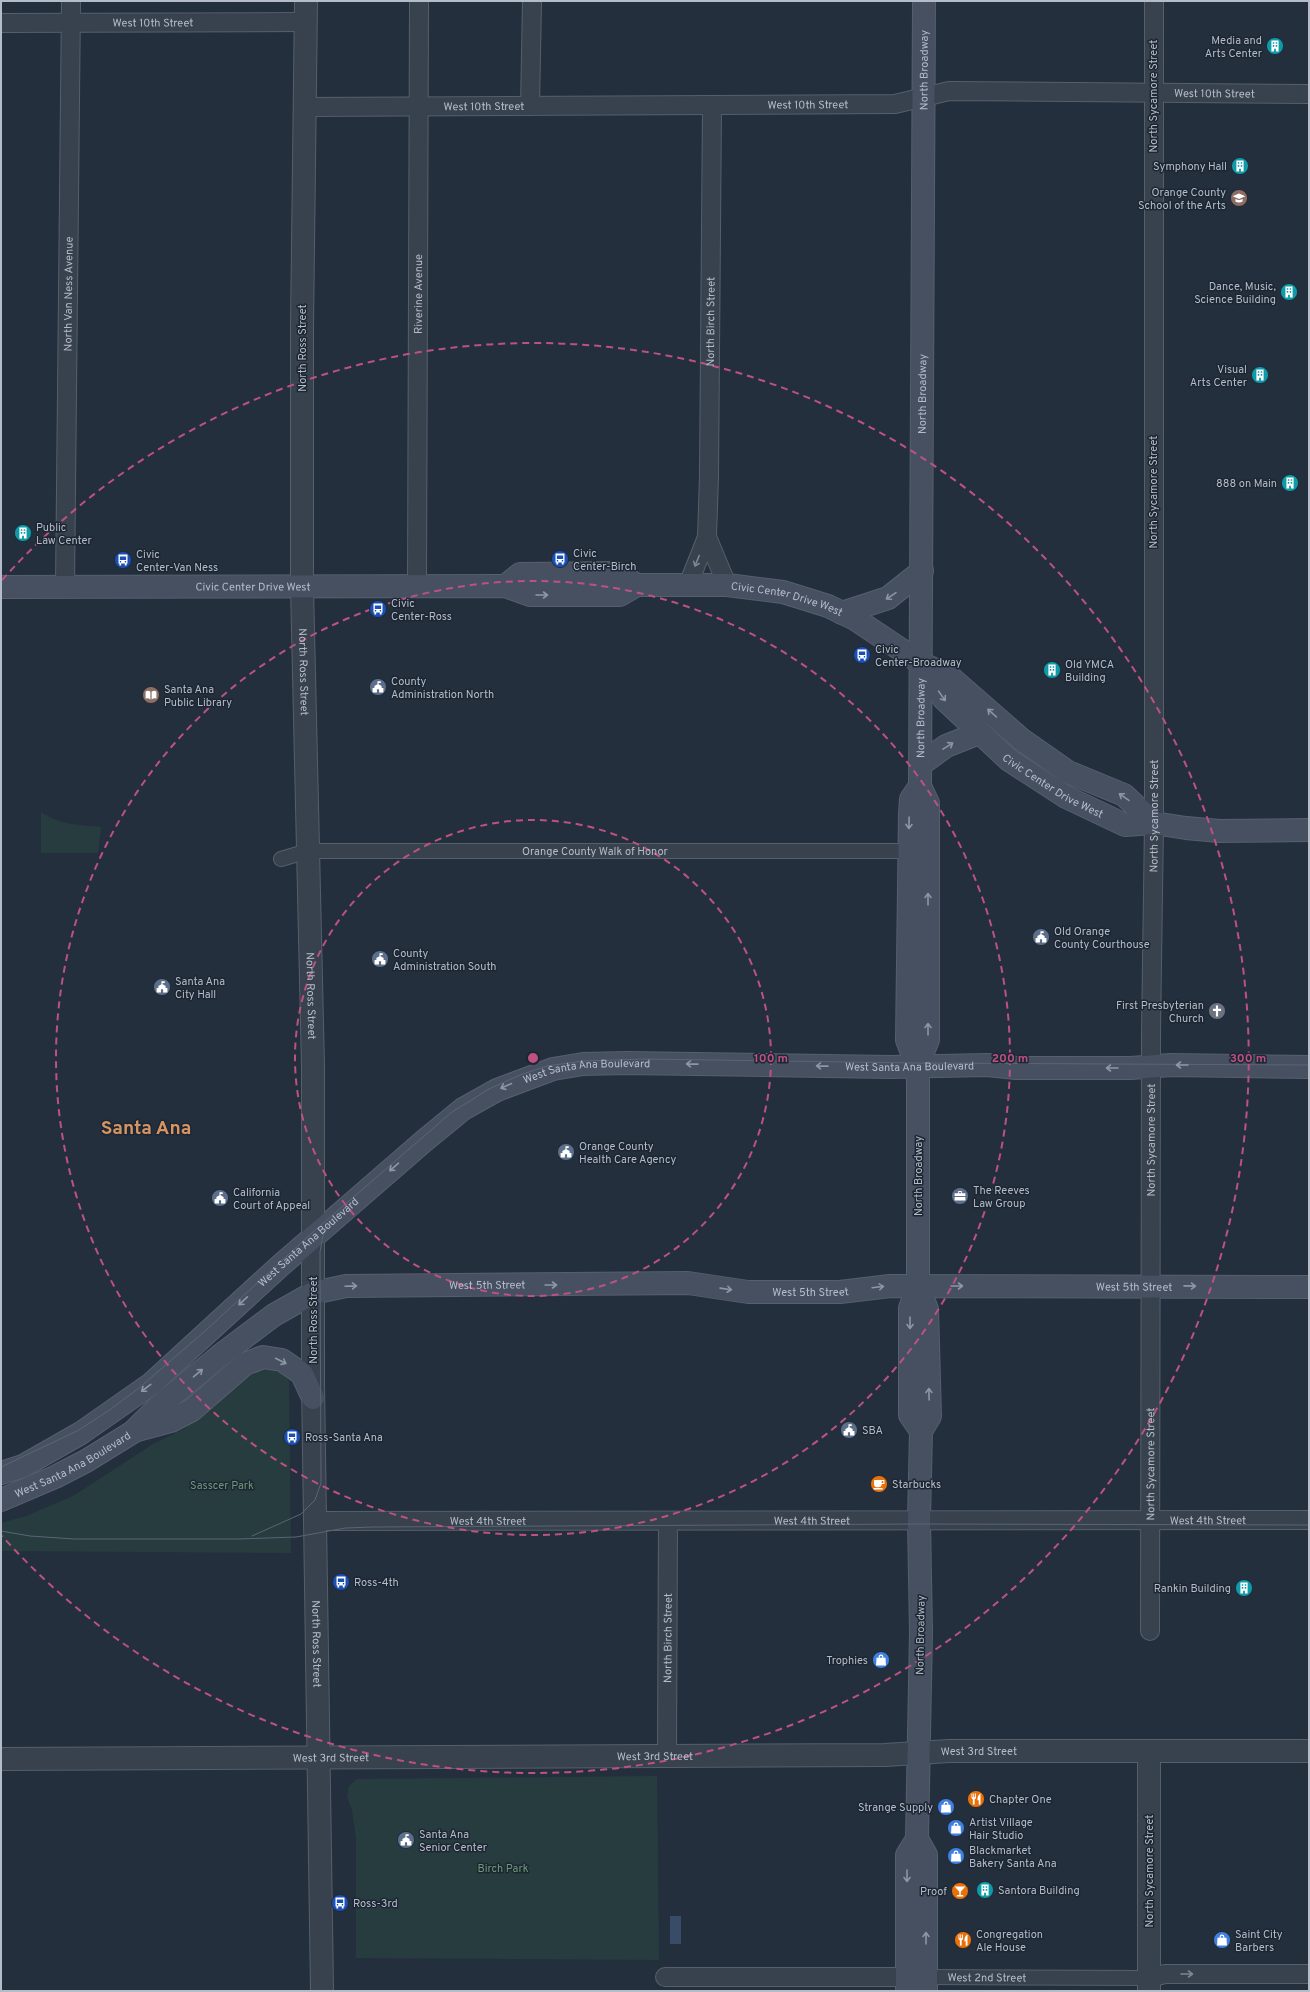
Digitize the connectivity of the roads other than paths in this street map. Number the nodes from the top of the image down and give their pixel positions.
1 (71, 1) edge
2 (419, 1) edge
3 (532, 1) edge
4 (924, 1) edge
5 (1154, 1) edge
6 (306, 12) edge
7 (1, 23) edge
8 (71, 23) junction
9 (1153, 93) junction
10 (1309, 94) edge
11 (923, 98) junction
12 (712, 105) junction
13 (419, 106) junction
14 (530, 106) junction
15 (305, 107) junction
16 (707, 537) junction
17 (922, 571) junction
18 (688, 585) junction
19 (727, 585) junction
20 (417, 586) junction
21 (1, 587) edge
22 (65, 587) junction
23 (302, 587) junction
24 (842, 613) junction
25 (921, 663) junction
26 (979, 733) junction
27 (920, 776) junction
28 (1154, 823) junction
29 (1309, 830) edge
30 (308, 851) junction
31 (909, 851) junction
32 (281, 859) dead end
33 (917, 1066) junction
34 (1151, 1067) junction
35 (1309, 1067) edge
36 (313, 1238) junction
37 (918, 1286) junction
38 (1151, 1286) junction
39 (1309, 1287) edge
40 (313, 1293) junction
41 (313, 1398) junction
42 (133, 1432) junction
43 (1, 1473) edge
44 (1, 1500) edge
45 (1150, 1519) junction
46 (919, 1520) junction
47 (1309, 1520) edge
48 (316, 1521) junction
49 (668, 1522) junction
50 (1150, 1631) dead end
51 (1149, 1751) junction
52 (1309, 1751) edge
53 (917, 1753) junction
54 (667, 1755) junction
55 (318, 1757) junction
56 (1, 1759) edge
57 (1309, 1974) edge
58 (665, 1978) dead end
59 (917, 1984) edge
60 (1149, 1984) edge
61 (322, 1991) edge

1 - 8 street, North Van Ness Avenue
2 - 13 street, Riverine Avenue
3 - 14 street
4 - 11 main road, North Broadway
5 - 9 street, North Sycamore Street
6 - 8 street, West 10th Street
6 - 15 street, North Ross Street
7 - 8 street, West 10th Street
8 - 22 street, North Van Ness Avenue
9 - 10 street, West 10th Street
9 - 11 street, West 10th Street
9 - 28 street, North Sycamore Street
11 - 12 street, West 10th Street
11 - 17 main road, North Broadway
12 - 14 street, West 10th Street
12 - 16 street, North Birch Street
13 - 14 street, West 10th Street
13 - 15 street, West 10th Street
13 - 20 street, Riverine Avenue
15 - 23 street, North Ross Street
16 -> 18 street, North Birch Street
16 - 19 street, North Birch Street
17 -> 24 main road
17 - 25 main road, North Broadway
18 - 19 main road, Civic Center Drive West
18 - 20 main road, Civic Center Drive West
19 - 24 main road, Civic Center Drive West
20 - 23 main road, Civic Center Drive West
21 - 22 main road, Civic Center Drive West
22 - 23 main road, Civic Center Drive West
23 - 30 street, North Ross Street
24 - 25 main road, Civic Center Drive West
25 -> 26 main road, Civic Center Drive West
25 - 27 main road, North Broadway
28 -> 25 main road, Civic Center Drive West
27 -> 26 main road
26 - 28 main road, Civic Center Drive West
27 -> 31 main road, North Broadway
33 -> 27 main road, North Broadway
28 - 29 main road, Civic Center Drive West
28 - 34 street, North Sycamore Street
30 - 31 street, Orange County Walk of Honor
30 - 32 street, Orange County Walk of Honor
30 - 36 street, North Ross Street
31 - 33 main road, North Broadway
34 -> 33 main road, West Santa Ana Boulevard
33 -> 36 main road, West Santa Ana Boulevard
33 - 37 main road, North Broadway
35 -> 34 main road, West Santa Ana Boulevard
34 - 38 street, North Sycamore Street
36 - 40 street, North Ross Street
36 -> 43 main road, West Santa Ana Boulevard
37 -> 38 main road, West 5th Street
40 -> 37 main road, West 5th Street
37 - 46 main road, North Broadway
38 -> 39 main road, West 5th Street
38 - 45 street, North Sycamore Street
40 - 41 street, North Ross Street
42 -> 40 main road, West Santa Ana Boulevard
42 -> 41 main road
41 - 48 street, North Ross Street
42 - 44 main road, West Santa Ana Boulevard
45 - 46 street, West 4th Street
45 - 47 street, West 4th Street
45 - 50 street, North Sycamore Street
46 - 49 street, West 4th Street
46 - 53 main road, North Broadway
48 - 49 street, West 4th Street
48 - 55 street, North Ross Street
49 - 54 street, North Birch Street
51 - 52 street, West 3rd Street
51 - 53 street, West 3rd Street
51 - 60 street, North Sycamore Street
53 - 54 street, West 3rd Street
53 - 59 main road, North Broadway
54 - 55 street, West 3rd Street
55 - 56 street, West 3rd Street
55 - 61 street, North Ross Street
60 -> 57 street, West 2nd Street
58 - 59 street, West 2nd Street
59 - 60 street, West 2nd Street

